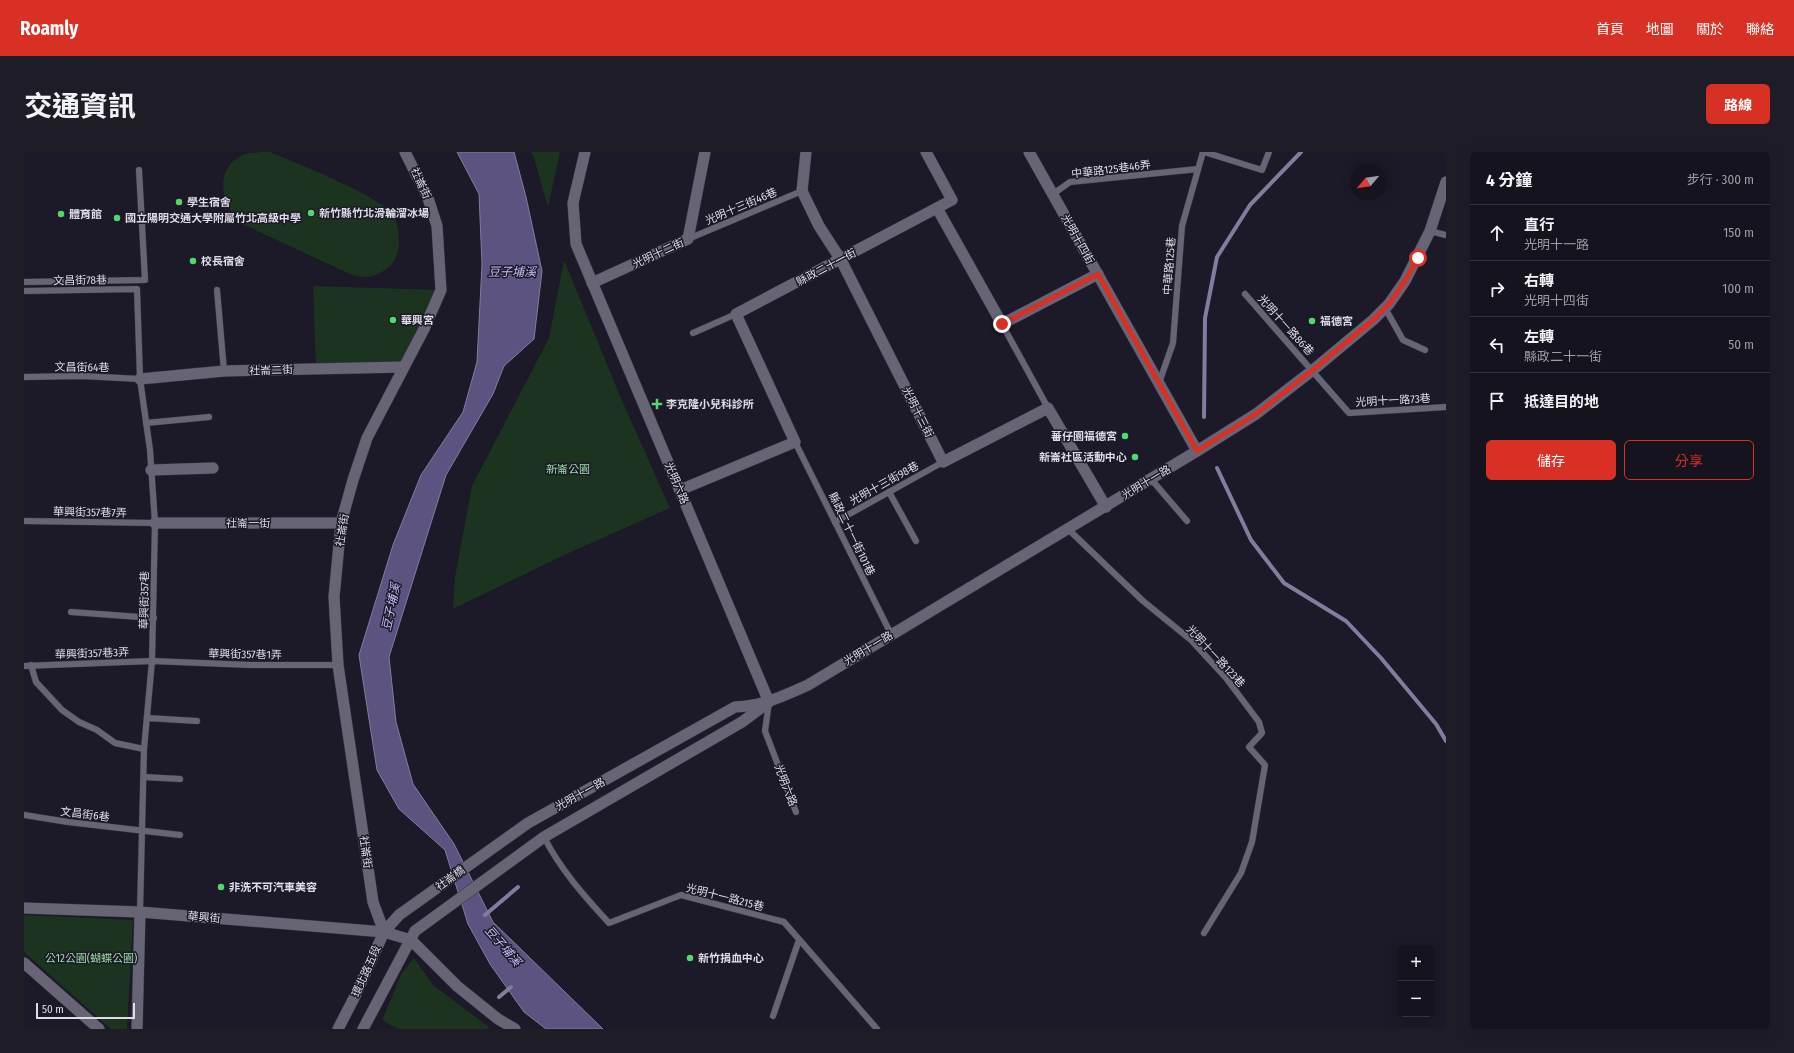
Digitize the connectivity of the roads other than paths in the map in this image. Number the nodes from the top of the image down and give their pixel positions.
1 (405, 152) edge
2 (585, 152) edge
3 (705, 152) edge
4 (806, 152) edge
5 (926, 152) edge
6 (1029, 152) edge
7 (1203, 152) edge
8 (1268, 152) edge
9 (1198, 169) junction
10 (139, 170) dead end
11 (1446, 182) edge
12 (802, 191) junction
13 (1053, 194) junction
14 (937, 208) junction
15 (1430, 231) junction
16 (1446, 235) edge
17 (688, 239) junction
18 (841, 260) junction
19 (1098, 274) junction
20 (24, 282) edge
21 (592, 283) junction
22 (137, 289) joint
23 (217, 290) dead end
24 (24, 291) edge
25 (1245, 294) dead end
26 (1384, 308) junction
27 (736, 314) junction
28 (1002, 324) junction
29 (693, 333) dead end
30 (1425, 350) dead end
31 (403, 367) junction
32 (1313, 370) junction
33 (224, 372) junction
34 (24, 377) edge
35 (140, 378) junction
36 (1159, 383) junction
37 (1446, 407) edge
38 (1048, 408) junction
39 (209, 418) dead end
40 (146, 423) junction
41 (795, 442) junction
42 (1197, 451) junction
43 (943, 462) junction
44 (213, 468) dead end
45 (151, 470) junction
46 (1151, 479) junction
47 (680, 490) junction
48 (889, 492) junction
49 (1106, 506) junction
50 (24, 521) edge
51 (1187, 521) dead end
52 (835, 522) junction
53 (156, 523) junction
54 (341, 523) junction
55 (1068, 529) junction
56 (916, 541) dead end
57 (71, 612) dead end
58 (154, 618) junction
59 (891, 634) junction
60 (152, 661) junction
61 (32, 665) junction
62 (338, 665) junction
63 (24, 666) edge
64 (769, 702) junction
65 (147, 718) junction
66 (197, 721) dead end
67 (144, 749) junction
68 (144, 776) junction
69 (180, 779) dead end
70 (796, 812) dead end
71 (24, 815) edge
72 (143, 831) junction
73 (180, 835) dead end
74 (544, 837) junction
75 (502, 841) joint
76 (513, 859) joint
77 (24, 908) edge
78 (140, 912) junction
79 (399, 915) joint
80 (384, 932) junction
81 (1204, 933) dead end
82 (413, 936) junction
83 (799, 940) junction
84 (24, 963) edge
85 (773, 1016) dead end
86 (99, 1029) edge
87 (136, 1029) edge
88 (338, 1029) edge
89 (362, 1029) edge
90 (515, 1029) edge
91 (877, 1029) edge

1 - 31 street, 社崙街
2 - 21 street, 光明六路
3 - 17 street, 光明十二街
4 - 12 street
5 - 14 street, 縣政二十一街
6 - 13 street, 光明十四街
7 - 8 lane
7 - 9 lane, 中華路125巷
9 - 13 lane, 中華路125巷46弄
9 - 36 lane, 中華路125巷
10 - 20 lane
11 - 15 street, 光明十一路
12 - 17 lane, 光明十三街46巷
12 - 18 street, 光明十三街
13 - 19 street, 光明十四街
14 - 18 street, 縣政二十一街
14 - 28 street
15 - 16 lane
15 - 26 street, 光明十一路
17 - 21 street, 光明十二街
18 - 27 street, 縣政二十一街
18 - 43 street, 光明十三街
19 - 28 street
19 - 36 street, 光明十四街
21 - 47 street, 光明六路
22 - 24 lane, 文昌街78巷
22 - 35 lane, 華興街357巷
23 - 33 lane
25 - 32 lane, 光明十一路86巷
26 - 30 lane
26 - 32 street, 光明十一路
27 - 29 lane
27 - 41 street
28 - 38 lane
31 - 33 street, 社崙二街
31 - 54 street, 社崙街
32 - 37 lane, 光明十一路73巷
32 - 42 street, 光明十一路
33 - 35 street, 社崙二街
34 - 35 lane, 文昌街64巷
35 - 40 lane, 華興街357巷
36 - 42 street, 光明十四街
38 - 43 street
38 - 49 street
39 - 40 lane
40 - 45 lane, 華興街357巷
41 - 47 street
41 - 52 lane, 縣政二十一街101巷
42 - 46 street, 光明十一路
43 - 48 lane, 光明十三街98巷
44 - 45 street
45 - 53 lane, 華興街357巷
46 - 49 street, 光明十一路
46 - 51 lane
47 - 64 street, 光明六路
48 - 52 lane, 光明十三街98巷
48 - 56 lane
49 - 55 street, 光明十一路
50 - 53 lane, 華興街357巷7弄
52 - 59 lane, 縣政二十一街101巷
53 - 54 street, 社崙一街
53 - 58 lane, 華興街357巷
54 - 62 street, 社崙街
55 - 59 street, 光明十一路
55 - 81 lane, 光明十一路123巷
57 - 58 lane
58 - 60 lane, 華興街357巷
59 - 64 street, 光明十一路
60 - 61 lane, 華興街357巷3弄
60 - 62 lane, 華興街357巷1弄
60 - 65 lane, 華興街357巷
61 - 63 lane, 華興街357巷3弄
61 - 67 lane
62 - 80 street, 社崙街
64 - 70 lane, 光明六路
64 - 74 street, 光明十一路
64 - 75 street, 光明十一路
65 - 66 lane
65 - 67 lane, 華興街357巷
67 - 68 lane, 華興街357巷
68 - 69 lane
68 - 72 lane, 華興街357巷
71 - 72 lane, 文昌街6巷
72 - 73 lane, 文昌街6巷
72 - 78 lane, 華興街357巷
74 - 76 street, 光明十一路
74 - 83 lane, 光明十一路215巷
75 - 79 street, 社崙橋
76 - 82 street, 社崙橋
77 - 78 street, 華興街
78 - 80 street, 華興街
78 - 87 street
79 - 80 street, 環北路五段
80 - 82 street, 華興街
80 - 88 street, 環北路五段
82 - 89 street, 環北路五段
82 - 90 street
83 - 85 lane
83 - 91 lane, 光明十一路215巷
84 - 86 street

